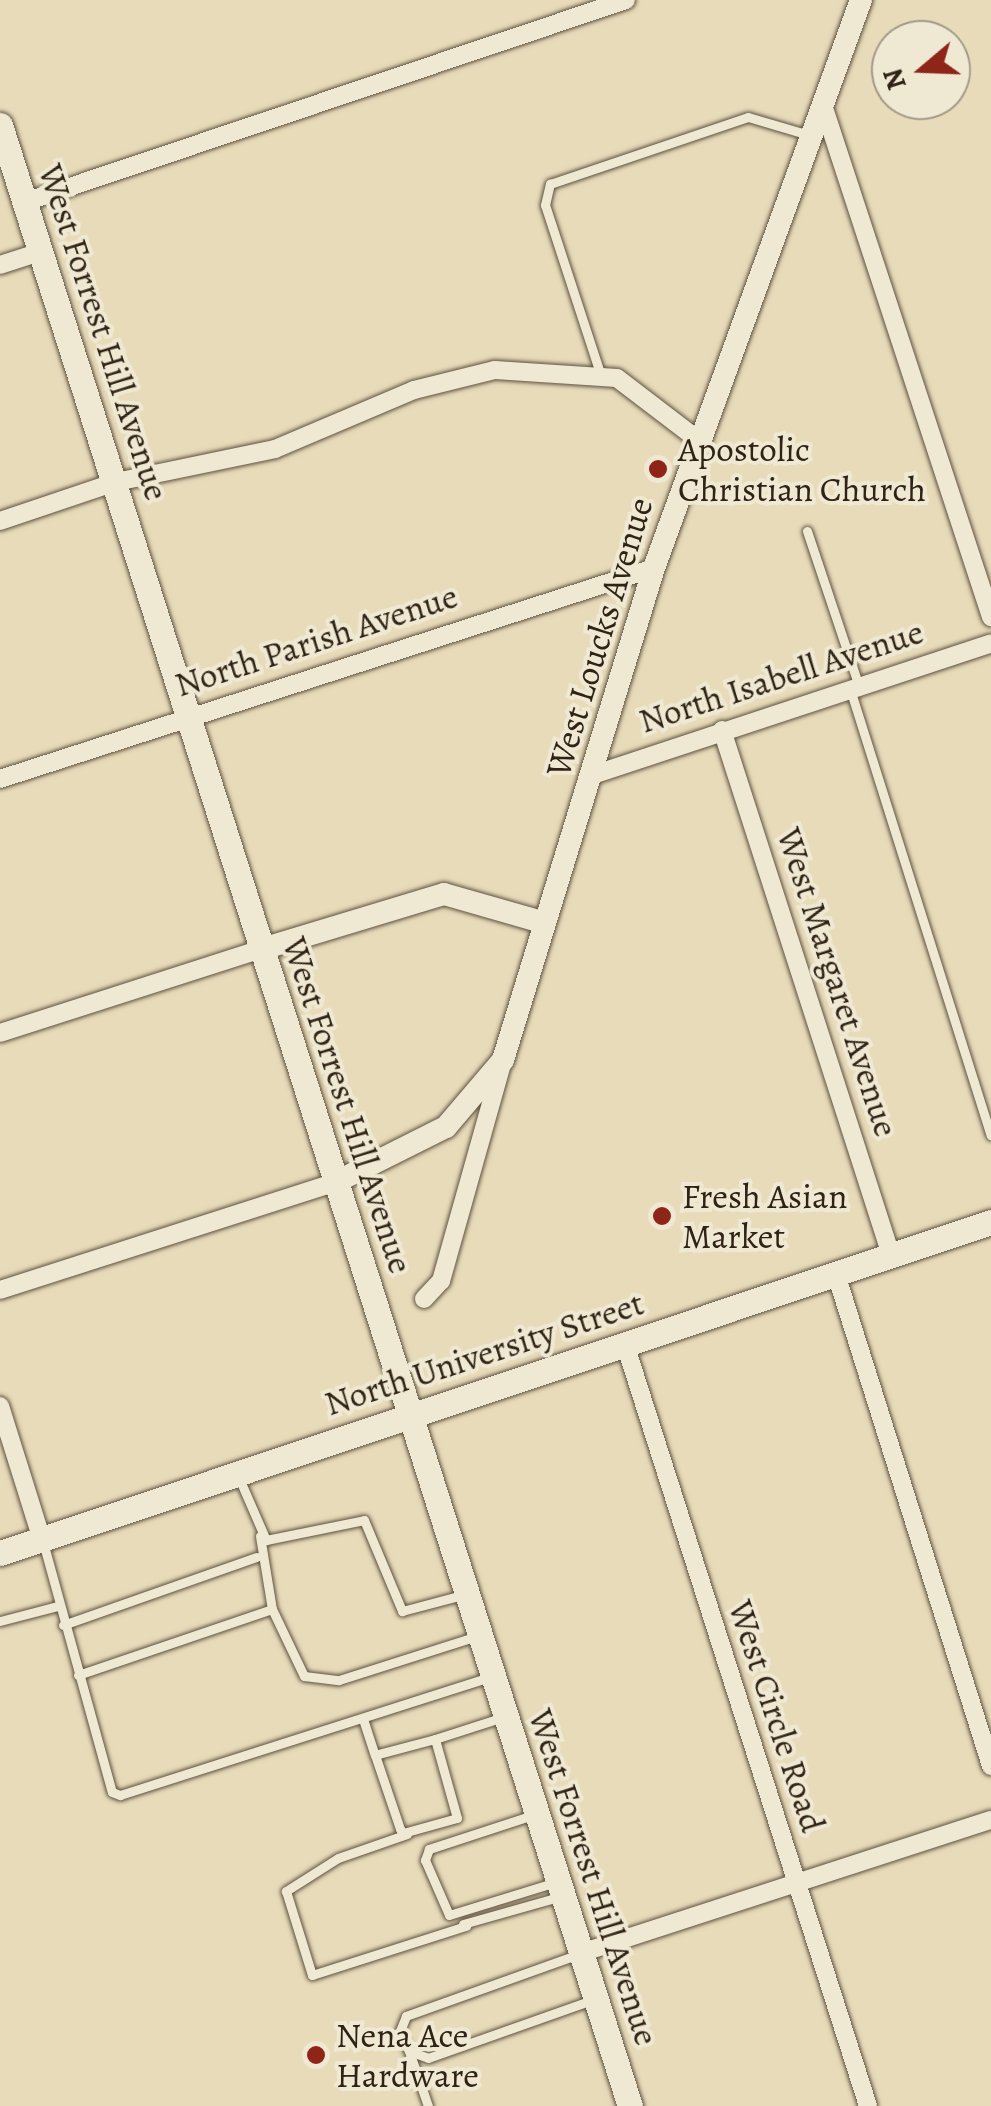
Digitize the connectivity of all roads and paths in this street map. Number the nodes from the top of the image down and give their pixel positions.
1 (626, 0) edge
2 (861, 0) edge
3 (823, 105) junction
4 (0, 125) edge
5 (812, 136) junction
6 (25, 202) junction
7 (40, 252) junction
8 (0, 266) edge
9 (600, 373) junction
10 (698, 440) junction
11 (116, 482) junction
12 (0, 521) edge
13 (807, 530) dead end
14 (654, 568) junction
15 (991, 617) edge
16 (991, 643) edge
17 (855, 687) junction
18 (191, 715) junction
19 (722, 730) junction
20 (593, 775) junction
21 (0, 779) edge
22 (546, 924) junction
23 (262, 950) junction
24 (0, 1033) edge
25 (503, 1060) junction
26 (991, 1135) edge
27 (336, 1182) junction
28 (991, 1222) edge
29 (891, 1254) junction
30 (836, 1274) junction
31 (0, 1290) edge
32 (424, 1300) dead end
33 (626, 1344) junction
34 (0, 1406) edge
35 (412, 1412) junction
36 (237, 1472) junction
37 (260, 1536) junction
38 (42, 1540) junction
39 (0, 1552) edge
40 (256, 1557) junction
41 (468, 1593) junction
42 (58, 1606) junction
43 (272, 1608) junction
44 (0, 1621) edge
45 (63, 1626) junction
46 (482, 1635) junction
47 (78, 1675) junction
48 (494, 1676) junction
49 (507, 1716) junction
50 (363, 1719) junction
51 (435, 1739) junction
52 (375, 1755) junction
53 (991, 1766) edge
54 (538, 1813) junction
55 (454, 1819) junction
56 (991, 1820) edge
57 (407, 1834) junction
58 (461, 1838) junction
59 (796, 1884) junction
60 (561, 1888) junction
61 (454, 1916) junction
62 (466, 1926) junction
63 (581, 1954) junction
64 (596, 1999) junction
65 (409, 2051) junction
66 (428, 2106) edge
67 (630, 2106) edge
68 (868, 2106) edge

1 - 6 street
2 - 3 street, West Loucks Avenue
3 - 5 street, West Loucks Avenue
3 - 15 street
4 - 6 main road, West Forrest Hill Avenue
5 - 9 lane
5 - 10 street, West Loucks Avenue
6 - 7 main road, West Forrest Hill Avenue
7 - 8 street
7 - 11 main road, West Forrest Hill Avenue
9 - 10 street
9 - 11 street
10 - 14 street, West Loucks Avenue
11 - 12 street
11 - 18 main road, West Forrest Hill Avenue
13 - 17 lane
14 - 18 street, North Parish Avenue
14 - 20 street, West Loucks Avenue
16 - 17 street, North Isabell Avenue
17 - 19 street, North Isabell Avenue
17 - 26 lane
18 - 21 street, North Parish Avenue
18 - 23 main road, West Forrest Hill Avenue
19 - 20 street, North Isabell Avenue
19 - 29 street, West Margaret Avenue
20 - 22 street, West Loucks Avenue
22 - 23 street
22 - 25 street, West Loucks Avenue
23 - 24 street
23 - 27 main road, West Forrest Hill Avenue
25 - 27 street
25 - 32 street, West Loucks Avenue
27 - 31 street
27 - 35 main road, West Forrest Hill Avenue
28 - 29 main road, North University Street
29 - 30 main road, North University Street
30 - 33 main road, North University Street
30 - 53 street
33 - 35 main road, North University Street
33 - 59 street, West Circle Road
34 - 38 street
35 - 36 main road, North University Street
35 - 41 main road, West Forrest Hill Avenue
36 - 37 lane
36 - 38 main road, North University Street
37 - 40 lane
37 - 41 lane
38 - 39 main road, North University Street
38 - 42 lane
40 - 43 lane
40 - 45 lane
41 - 46 main road, West Forrest Hill Avenue
42 - 44 lane
42 - 45 lane
43 - 46 lane
43 - 47 lane
45 - 47 lane
46 - 48 main road, West Forrest Hill Avenue
47 - 50 lane
48 - 49 main road, West Forrest Hill Avenue
48 - 50 lane
49 - 51 lane
49 - 54 main road, West Forrest Hill Avenue
50 - 52 lane
51 - 52 lane
51 - 55 lane
52 - 57 lane
54 - 58 lane
54 - 60 main road, West Forrest Hill Avenue
55 - 57 lane
55 - 58 lane
56 - 59 street
57 - 62 lane
58 - 61 lane
59 - 63 street
59 - 68 street, West Circle Road
60 - 61 lane
60 - 62 lane
60 - 63 main road, West Forrest Hill Avenue
61 - 62 lane
63 - 64 main road, West Forrest Hill Avenue
63 - 65 lane
64 - 65 lane
64 - 67 main road, West Forrest Hill Avenue
65 - 66 lane

